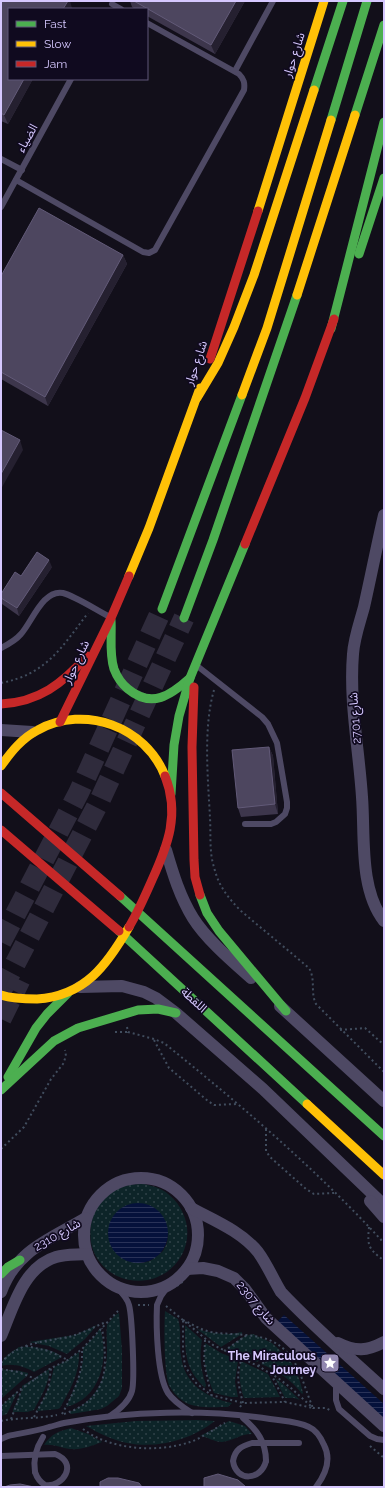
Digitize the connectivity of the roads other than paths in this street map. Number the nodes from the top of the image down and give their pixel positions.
1 (273, 1) edge
2 (324, 1) edge
3 (343, 1) edge
4 (367, 1) edge
5 (148, 24) edge
6 (384, 25) edge
7 (235, 72) junction
8 (70, 80) edge
9 (384, 122) edge
10 (1, 159) edge
11 (22, 170) junction
12 (384, 178) edge
13 (16, 180) junction
14 (1, 207) edge
15 (331, 329) junction
16 (197, 398) junction
17 (384, 515) edge
18 (162, 609) tunnel mouth
19 (111, 618) junction
20 (184, 618) tunnel mouth
21 (98, 642) junction
22 (1, 648) edge
23 (196, 665) junction
24 (190, 678) junction
25 (1, 704) edge
26 (60, 722) junction
27 (1, 730) edge
28 (32, 732) junction
29 (1, 766) edge
30 (1, 793) edge
31 (171, 794) junction
32 (245, 824) dead end
33 (1, 830) edge
34 (166, 850) junction
35 (138, 912) junction
36 (384, 921) edge
37 (124, 936) junction
38 (80, 987) junction
39 (68, 993) junction
40 (1, 995) edge
41 (286, 1011) junction
42 (176, 1013) junction
43 (1, 1090) edge
44 (384, 1101) edge
45 (384, 1136) edge
46 (336, 1160) junction
47 (384, 1175) edge
48 (384, 1205) edge
49 (191, 1208) junction
50 (384, 1217) edge
51 (86, 1218) junction
52 (87, 1254) junction
53 (20, 1260) junction
54 (1, 1274) edge
55 (188, 1274) junction
56 (116, 1287) junction
57 (172, 1288) junction
58 (1, 1292) edge
59 (1, 1336) edge
60 (328, 1338) junction
61 (384, 1342) edge
62 (336, 1382) junction
63 (384, 1389) edge
64 (194, 1414) junction
65 (241, 1414) junction
66 (108, 1417) junction
67 (54, 1426) junction
68 (384, 1426) edge
69 (1, 1439) edge
70 (384, 1440) edge
71 (299, 1442) dead end
72 (1, 1456) edge
73 (316, 1487) edge

1 - 7 lane
2 - 16 main road, شارع حوار
3 - 16 main road
4 - 18 main road
5 - 7 lane
6 - 20 main road
7 - 13 lane
8 - 11 lane, الضياء
9 - 15 main road
10 - 11 lane
11 - 13 lane, الضياء
12 - 15 main road
13 - 14 lane, الضياء
15 - 23 main road
16 - 19 main road, شارع حوار
17 - 36 street, شارع 2701
19 - 21 main road, شارع حوار
19 - 22 lane
19 - 24 main road
21 - 25 main road
21 - 26 main road, شارع حوار
23 - 24 main road
23 - 32 lane
23 - 41 main road
24 - 31 main road
26 - 28 main road
26 - 31 main road
27 - 28 street
28 - 29 main road
30 - 35 main road
31 - 34 main road
33 - 37 main road, اللقطة
34 - 35 main road
34 - 41 street
35 - 37 main road
35 - 45 main road
37 - 38 main road
37 - 47 main road, اللقطة
38 - 39 main road
38 - 42 street, اللقطة
39 - 40 main road
39 - 43 main road
41 - 44 street
42 - 43 main road
42 - 46 street, اللقطة
46 - 48 street, اللقطة
46 - 50 street
49 - 51 street
49 - 55 street
49 - 60 street
51 - 52 street
51 - 53 street, شارع 2310
52 - 56 street
52 - 59 street, شارع 2310
53 - 54 main road
53 - 58 street, شارع 2310
55 - 57 street
55 - 62 street, شارع 2307
56 - 57 street
56 - 66 lane
57 - 64 lane
60 - 61 street
60 - 63 street
62 - 68 street, شارع 2307
62 - 70 lane
64 - 65 lane
64 - 66 lane
65 - 71 lane, bridge
65 - 73 lane
66 - 67 lane
67 - 69 lane
67 - 72 lane, bridge

